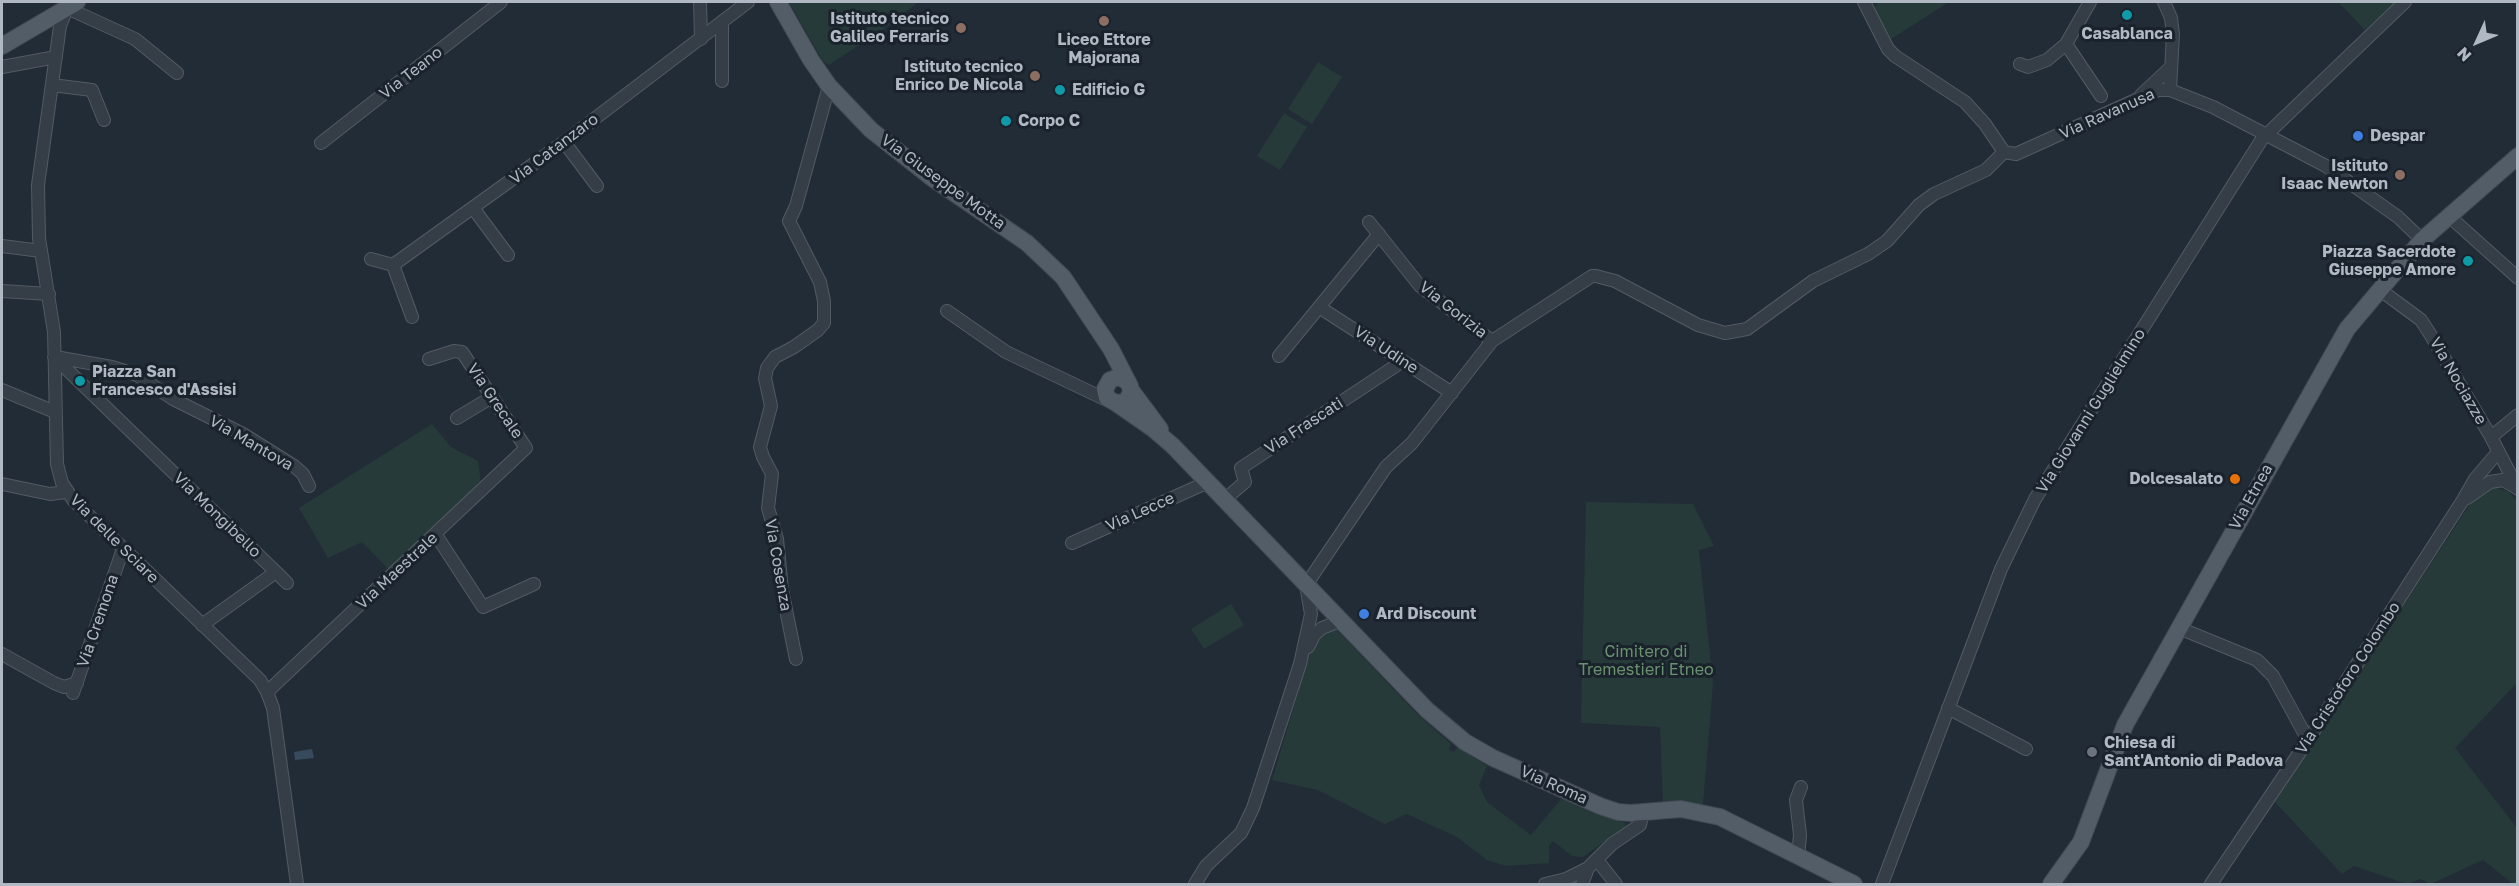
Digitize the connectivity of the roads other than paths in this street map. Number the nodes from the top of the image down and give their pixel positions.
1 (501, 2) edge
2 (699, 2) edge
3 (748, 2) edge
4 (777, 2) edge
5 (1864, 2) edge
6 (2090, 2) edge
7 (2164, 2) edge
8 (2405, 2) edge
9 (72, 5) edge
10 (722, 22) junction
11 (701, 39) junction
12 (2066, 44) junction
13 (2, 46) edge
14 (56, 57) junction
15 (2020, 64) dead end
16 (2, 67) edge
17 (2171, 67) junction
18 (177, 73) dead end
19 (722, 81) dead end
20 (52, 85) junction
21 (829, 86) junction
22 (2170, 90) junction
23 (2101, 96) dead end
24 (2134, 101) junction
25 (2286, 114) junction
26 (104, 120) dead end
27 (2265, 135) junction
28 (564, 142) junction
29 (321, 143) dead end
30 (2289, 147) junction
31 (2004, 152) junction
32 (2517, 156) edge
33 (597, 186) dead end
34 (473, 208) junction
35 (2450, 217) junction
36 (1369, 222) dead end
37 (1378, 234) junction
38 (2422, 240) junction
39 (2, 246) edge
40 (41, 251) junction
41 (508, 255) dead end
42 (371, 259) dead end
43 (393, 265) junction
44 (2517, 278) edge
45 (2379, 289) junction
46 (2, 291) edge
47 (49, 294) junction
48 (1319, 307) junction
49 (947, 311) dead end
50 (412, 317) dead end
51 (1095, 328) junction
52 (1492, 341) junction
53 (1279, 356) dead end
54 (54, 357) junction
55 (429, 359) dead end
56 (1403, 361) junction
57 (1108, 382) junction
58 (1072, 384) junction
59 (1130, 386) junction
60 (2, 390) edge
61 (1452, 393) junction
62 (492, 397) junction
63 (1113, 403) junction
64 (55, 412) junction
65 (2517, 415) edge
66 (457, 418) dead end
67 (2491, 437) junction
68 (1173, 446) junction
69 (526, 448) joint
70 (2498, 452) junction
71 (2505, 475) junction
72 (1208, 482) junction
73 (2, 484) edge
74 (309, 486) dead end
75 (2517, 488) edge
76 (66, 492) junction
77 (1224, 500) junction
78 (2463, 500) junction
79 (436, 535) junction
80 (1072, 543) dead end
81 (123, 549) junction
82 (276, 572) junction
83 (287, 583) dead end
84 (534, 585) dead end
85 (1306, 585) junction
86 (1325, 612) junction
87 (202, 625) junction
88 (2179, 628) junction
89 (2, 654) edge
90 (796, 659) dead end
91 (1300, 664) junction
92 (267, 692) junction
93 (1948, 708) junction
94 (2308, 740) junction
95 (2026, 749) dead end
96 (1801, 787) dead end
97 (1643, 812) junction
98 (1798, 857) junction
99 (1593, 864) junction
100 (297, 885) edge
101 (1195, 885) edge
102 (1545, 885) edge
103 (1582, 885) edge
104 (1616, 885) edge
105 (1854, 885) edge
106 (1882, 885) edge
107 (2051, 885) edge
108 (2211, 885) edge

1 - 29 street, Via Teano
2 - 11 street
3 - 10 street, Via Catanzaro
4 - 21 main road, Via Giuseppe Motta
5 - 31 street
6 - 12 street
7 - 17 street
8 - 25 street, Via Giovanni Guglielmino
9 - 13 main road
9 - 14 street, Via delle Sciare
9 - 18 street
10 - 11 street, Via Catanzaro
10 - 19 street
11 - 28 street, Via Catanzaro
12 - 15 street
12 - 23 street
14 - 16 street
14 - 20 street, Via delle Sciare
17 - 22 street
17 - 24 street
20 - 26 street
20 - 40 street, Via delle Sciare
21 - 51 main road, Via Giuseppe Motta
21 - 90 street, Via Cosenza
22 - 24 street, Via Ravanusa
22 - 27 street, Via Ravanusa
24 - 31 street, Via Ravanusa
25 - 27 street, Via Giovanni Guglielmino
25 - 30 street
27 - 30 street, Via Ravanusa
27 - 93 street, Via Giovanni Guglielmino
28 - 33 street
28 - 34 street, Via Catanzaro
30 - 38 street, Via Ravanusa
31 - 52 street
32 - 35 main road, Via Etnea
34 - 41 street
34 - 43 street, Via Catanzaro
35 - 38 main road, Via Etnea
35 - 44 street
36 - 37 street, Via Gorizia
37 - 48 street
37 - 52 street, Via Gorizia
38 - 45 main road, Via Etnea
39 - 40 street
40 - 47 street, Via delle Sciare
42 - 43 street
43 - 50 street
45 - 67 street, Via Nociazze
45 - 88 main road, Via Etnea
46 - 47 street
47 - 54 street, Via delle Sciare
48 - 53 street
48 - 56 street, Via Udine
49 - 58 street
51 - 57 main road
51 - 59 main road
52 - 61 street
54 - 64 street, Via delle Sciare
54 - 74 street, Via Mantova
54 - 82 street, Via Mongibello
55 - 62 street, Via Grecale
56 - 61 street, Via Udine
56 - 77 street, Via Frascati
57 - 58 street
57 - 59 main road
57 - 63 main road
58 - 63 street
59 - 63 main road
59 - 68 main road
60 - 64 street
61 - 85 street
62 - 66 street
62 - 69 street, Via Grecale
63 - 68 main road
64 - 76 street, Via delle Sciare
65 - 67 street
67 - 70 street, Via Nociazze
68 - 72 main road
69 - 79 street, Via Maestrale
70 - 71 street, Via Nociazze
70 - 78 street, Via Cristoforo Colombo
71 - 75 street, Via Nociazze
71 - 78 street
72 - 77 main road
72 - 80 street, Via Lecce
73 - 76 street
76 - 81 street, Via delle Sciare
77 - 85 main road
78 - 94 street, Via Cristoforo Colombo
79 - 84 street
79 - 92 street, Via Maestrale
81 - 87 street, Via delle Sciare
81 - 89 street, Via Cremona
82 - 83 street
82 - 87 street, Via Mongibello
85 - 86 main road, Via Roma
86 - 91 street
86 - 91 street
86 - 97 main road, Via Roma
87 - 92 street, Via delle Sciare
88 - 94 street
88 - 107 main road, Via Etnea
91 - 101 street
92 - 100 street, Via delle Sciare
93 - 95 street
93 - 106 street, Via Giovanni Guglielmino
94 - 108 street, Via Cristoforo Colombo
96 - 98 street
97 - 98 main road, Via Roma
97 - 99 street
98 - 105 main road, Via Roma
99 - 102 street
99 - 103 street
99 - 104 street

